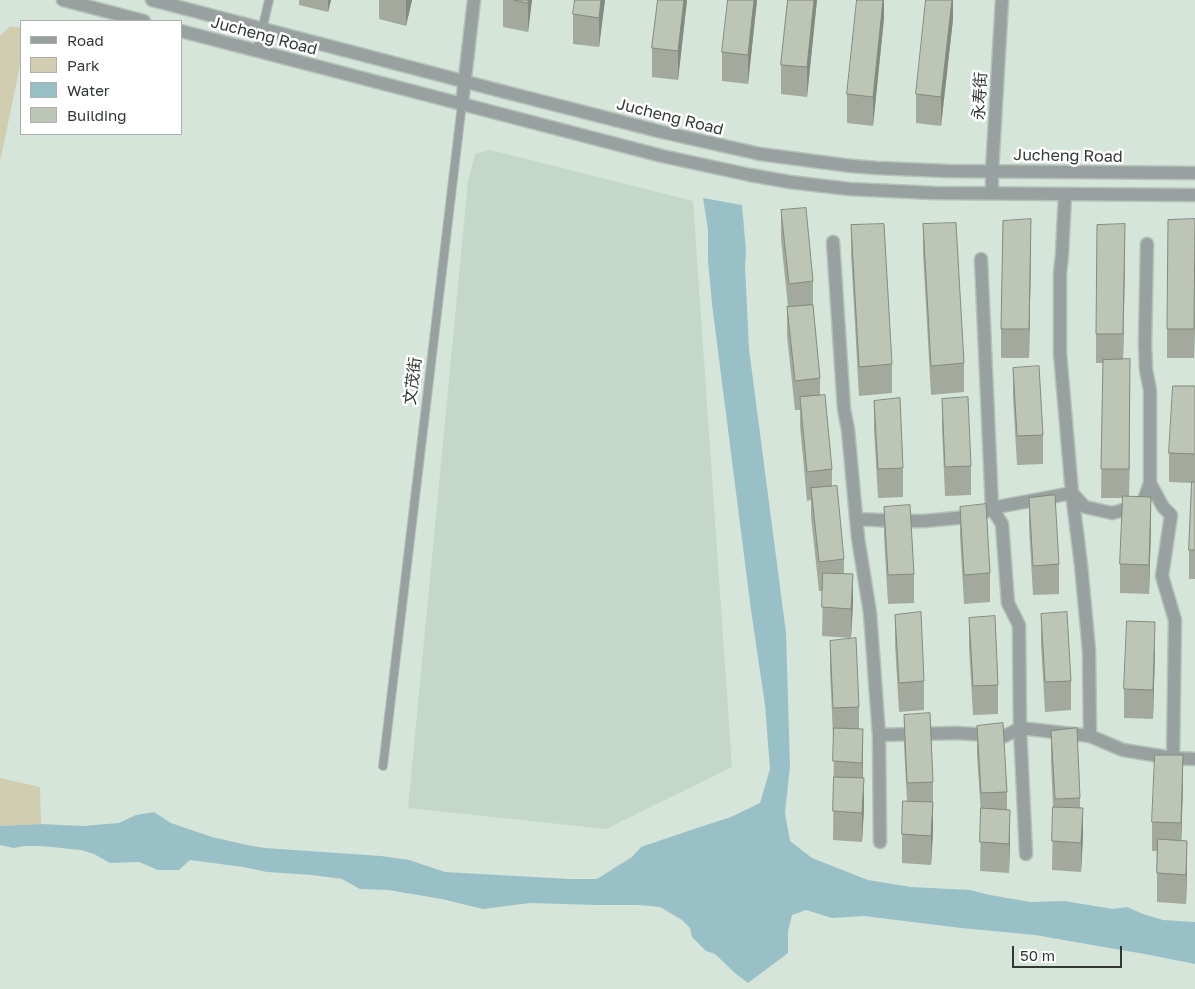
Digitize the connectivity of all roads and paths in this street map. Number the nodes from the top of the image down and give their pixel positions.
1 (63, 0) edge
2 (152, 0) edge
3 (269, 0) edge
4 (474, 0) edge
5 (1002, 0) edge
6 (140, 20) edge
7 (262, 29) junction
8 (182, 31) edge
9 (257, 51) junction
10 (465, 82) junction
11 (462, 104) junction
12 (992, 171) junction
13 (1195, 173) edge
14 (992, 193) junction
15 (1065, 194) junction
16 (1195, 195) edge
17 (833, 242) dead end
18 (1147, 244) dead end
19 (981, 259) dead end
20 (1150, 484) junction
21 (1072, 493) junction
22 (992, 508) junction
23 (856, 519) junction
24 (1020, 728) junction
25 (879, 735) junction
26 (1090, 736) junction
27 (1173, 758) junction
28 (1195, 759) edge
29 (383, 766) dead end
30 (880, 842) dead end
31 (1026, 854) dead end

1 - 6 street
2 - 7 street, Jucheng Road
3 - 7 lane
4 - 10 street, 文茂街
5 - 12 street, 永寿街
7 - 9 lane
7 - 10 street, Jucheng Road
8 - 9 street, Jucheng Road
9 - 11 street, Jucheng Road
10 - 11 street, 文茂街
10 - 12 street, Jucheng Road
11 - 14 street, Jucheng Road
11 - 29 lane, 文茂街
12 - 13 street, Jucheng Road
12 - 14 street, 永寿街
14 - 15 street, Jucheng Road
15 - 16 street, Jucheng Road
15 - 21 street
17 - 23 street
18 - 20 street
19 - 22 street
20 - 21 street
20 - 27 street
21 - 22 street
21 - 26 street
22 - 23 street
22 - 24 street
23 - 25 street
24 - 25 street
24 - 26 street
24 - 31 street
25 - 30 street
26 - 27 street
27 - 28 street

